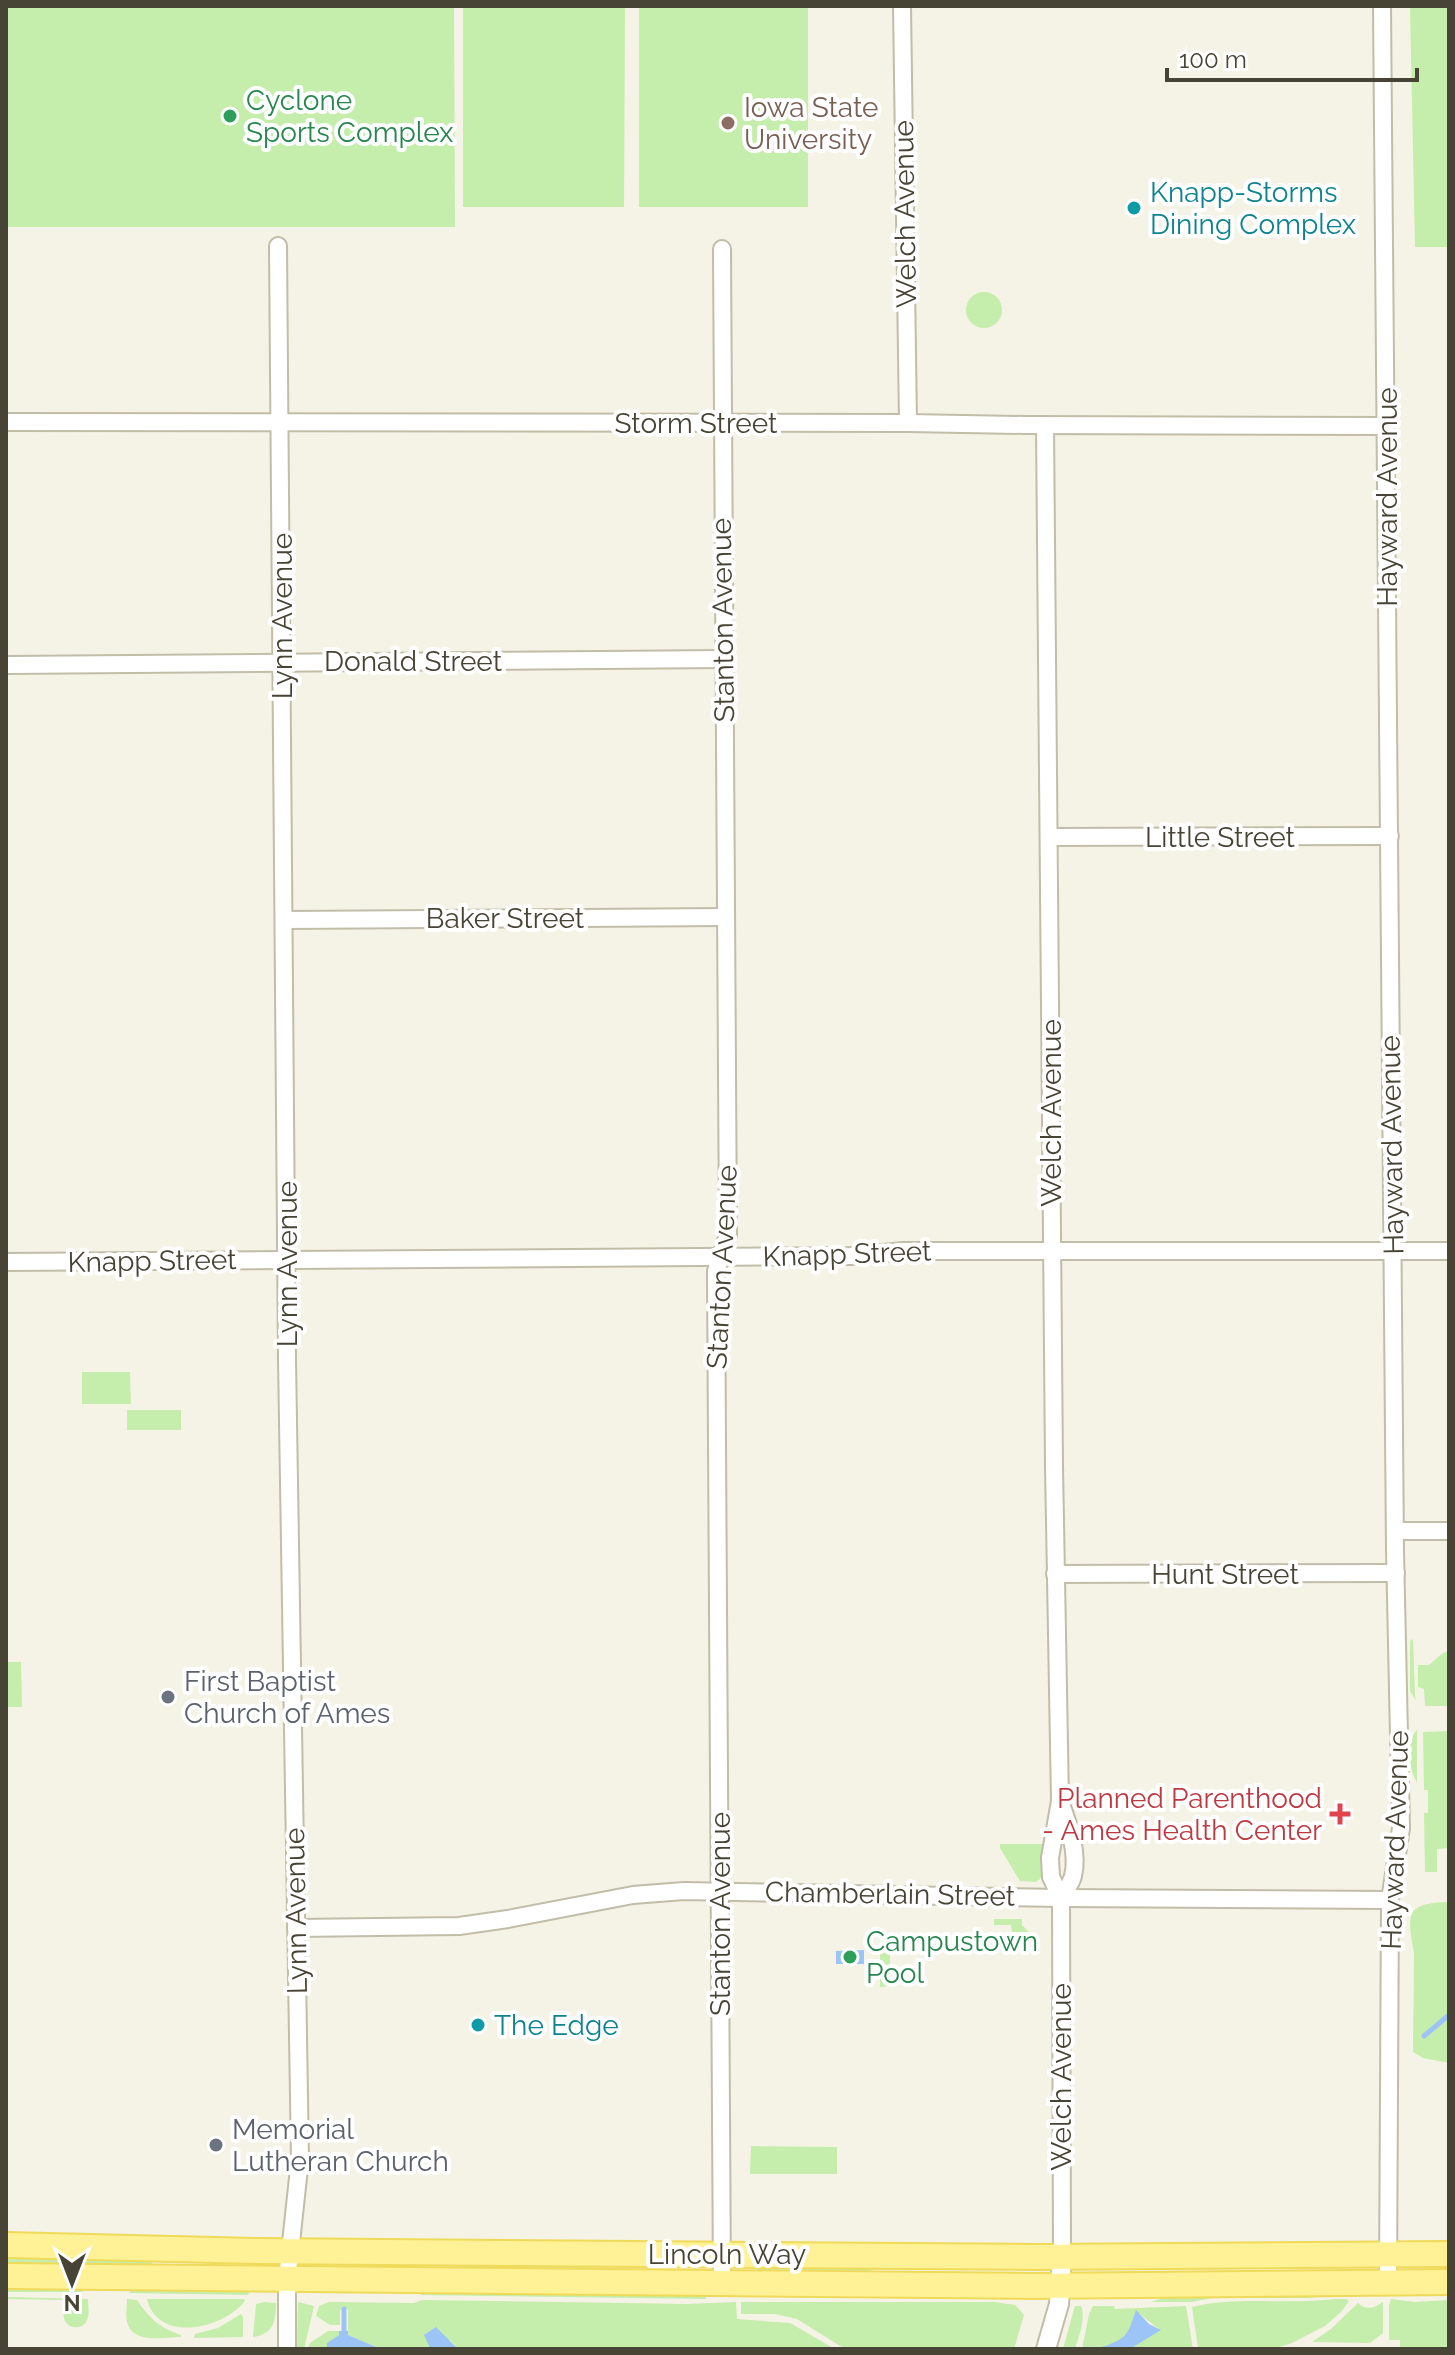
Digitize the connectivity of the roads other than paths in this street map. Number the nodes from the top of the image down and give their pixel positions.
1 (902, 6) edge
2 (1382, 6) edge
3 (278, 246) dead end
4 (722, 249) dead end
5 (6, 422) edge
6 (280, 422) junction
7 (722, 422) junction
8 (908, 423) junction
9 (1045, 425) junction
10 (1386, 426) junction
11 (724, 659) junction
12 (282, 663) junction
13 (6, 665) edge
14 (1390, 836) junction
15 (1049, 837) junction
16 (726, 917) junction
17 (285, 920) junction
18 (1052, 1251) junction
19 (1393, 1251) junction
20 (1449, 1251) edge
21 (719, 1257) junction
22 (286, 1259) junction
23 (6, 1262) edge
24 (1395, 1531) junction
25 (1449, 1531) edge
26 (1396, 1573) junction
27 (1055, 1574) junction
28 (1060, 1801) junction
29 (720, 1890) junction
30 (1061, 1898) junction
31 (1390, 1900) junction
32 (296, 1928) junction
33 (6, 2245) edge
34 (290, 2251) junction
35 (1388, 2253) junction
36 (722, 2254) junction
37 (1449, 2254) edge
38 (1062, 2257) junction
39 (6, 2276) edge
40 (287, 2280) junction
41 (1449, 2282) edge
42 (1388, 2283) junction
43 (722, 2284) junction
44 (1061, 2286) junction
45 (287, 2349) edge
46 (1046, 2349) edge

1 - 8 street, Welch Avenue
2 - 10 street, Hayward Avenue
3 - 6 street, Lynn Avenue
4 - 7 street, Stanton Avenue
5 - 6 street, Storm Street
6 - 7 street, Storm Street
6 - 12 street, Lynn Avenue
7 - 8 street, Storm Street
7 - 11 street, Stanton Avenue
8 - 9 street, Storm Street
9 - 10 street, Storm Street
9 - 15 street, Welch Avenue
10 - 14 street, Hayward Avenue
11 - 12 street, Donald Street
11 - 16 street, Stanton Avenue
12 - 13 street, Donald Street
12 - 17 street, Lynn Avenue
14 - 15 street, Little Street
14 - 19 street, Hayward Avenue
15 - 18 street, Welch Avenue
16 - 17 street, Baker Street
16 - 21 street, Stanton Avenue
17 - 22 street, Lynn Avenue
18 - 19 street, Knapp Street
18 - 21 street, Knapp Street
18 - 27 street, Welch Avenue
19 - 20 street, Knapp Street
19 - 24 street, Hayward Avenue
21 - 22 street, Knapp Street
21 - 29 street, Stanton Avenue
22 - 23 street, Knapp Street
22 - 32 street, Lynn Avenue
24 - 25 street
24 - 26 street, Hayward Avenue
26 - 27 street, Hunt Street
26 - 31 street, Hayward Avenue
27 - 28 street, Welch Avenue
28 - 30 street, Welch Avenue
28 - 30 street, Welch Avenue
29 - 30 street, Chamberlain Street
29 - 32 street, Chamberlain Street
29 - 36 street, Stanton Avenue
30 - 31 street, Chamberlain Street
30 - 38 street, Welch Avenue
31 - 35 street, Hayward Avenue
32 - 34 street, Lynn Avenue
33 - 34 main road, Lincoln Way
34 - 36 main road, Lincoln Way
34 - 40 street, Lynn Avenue
35 - 37 main road, Lincoln Way
35 - 38 main road, Lincoln Way
35 - 42 street, Hayward Avenue
36 - 38 main road, Lincoln Way
36 - 43 street, Stanton Avenue
38 - 44 street
39 - 40 main road, Lincoln Way
40 - 43 main road, Lincoln Way
40 - 45 street, Lynn Avenue
41 - 42 main road, Lincoln Way
42 - 44 main road, Lincoln Way
43 - 44 main road, Lincoln Way
44 - 46 street

